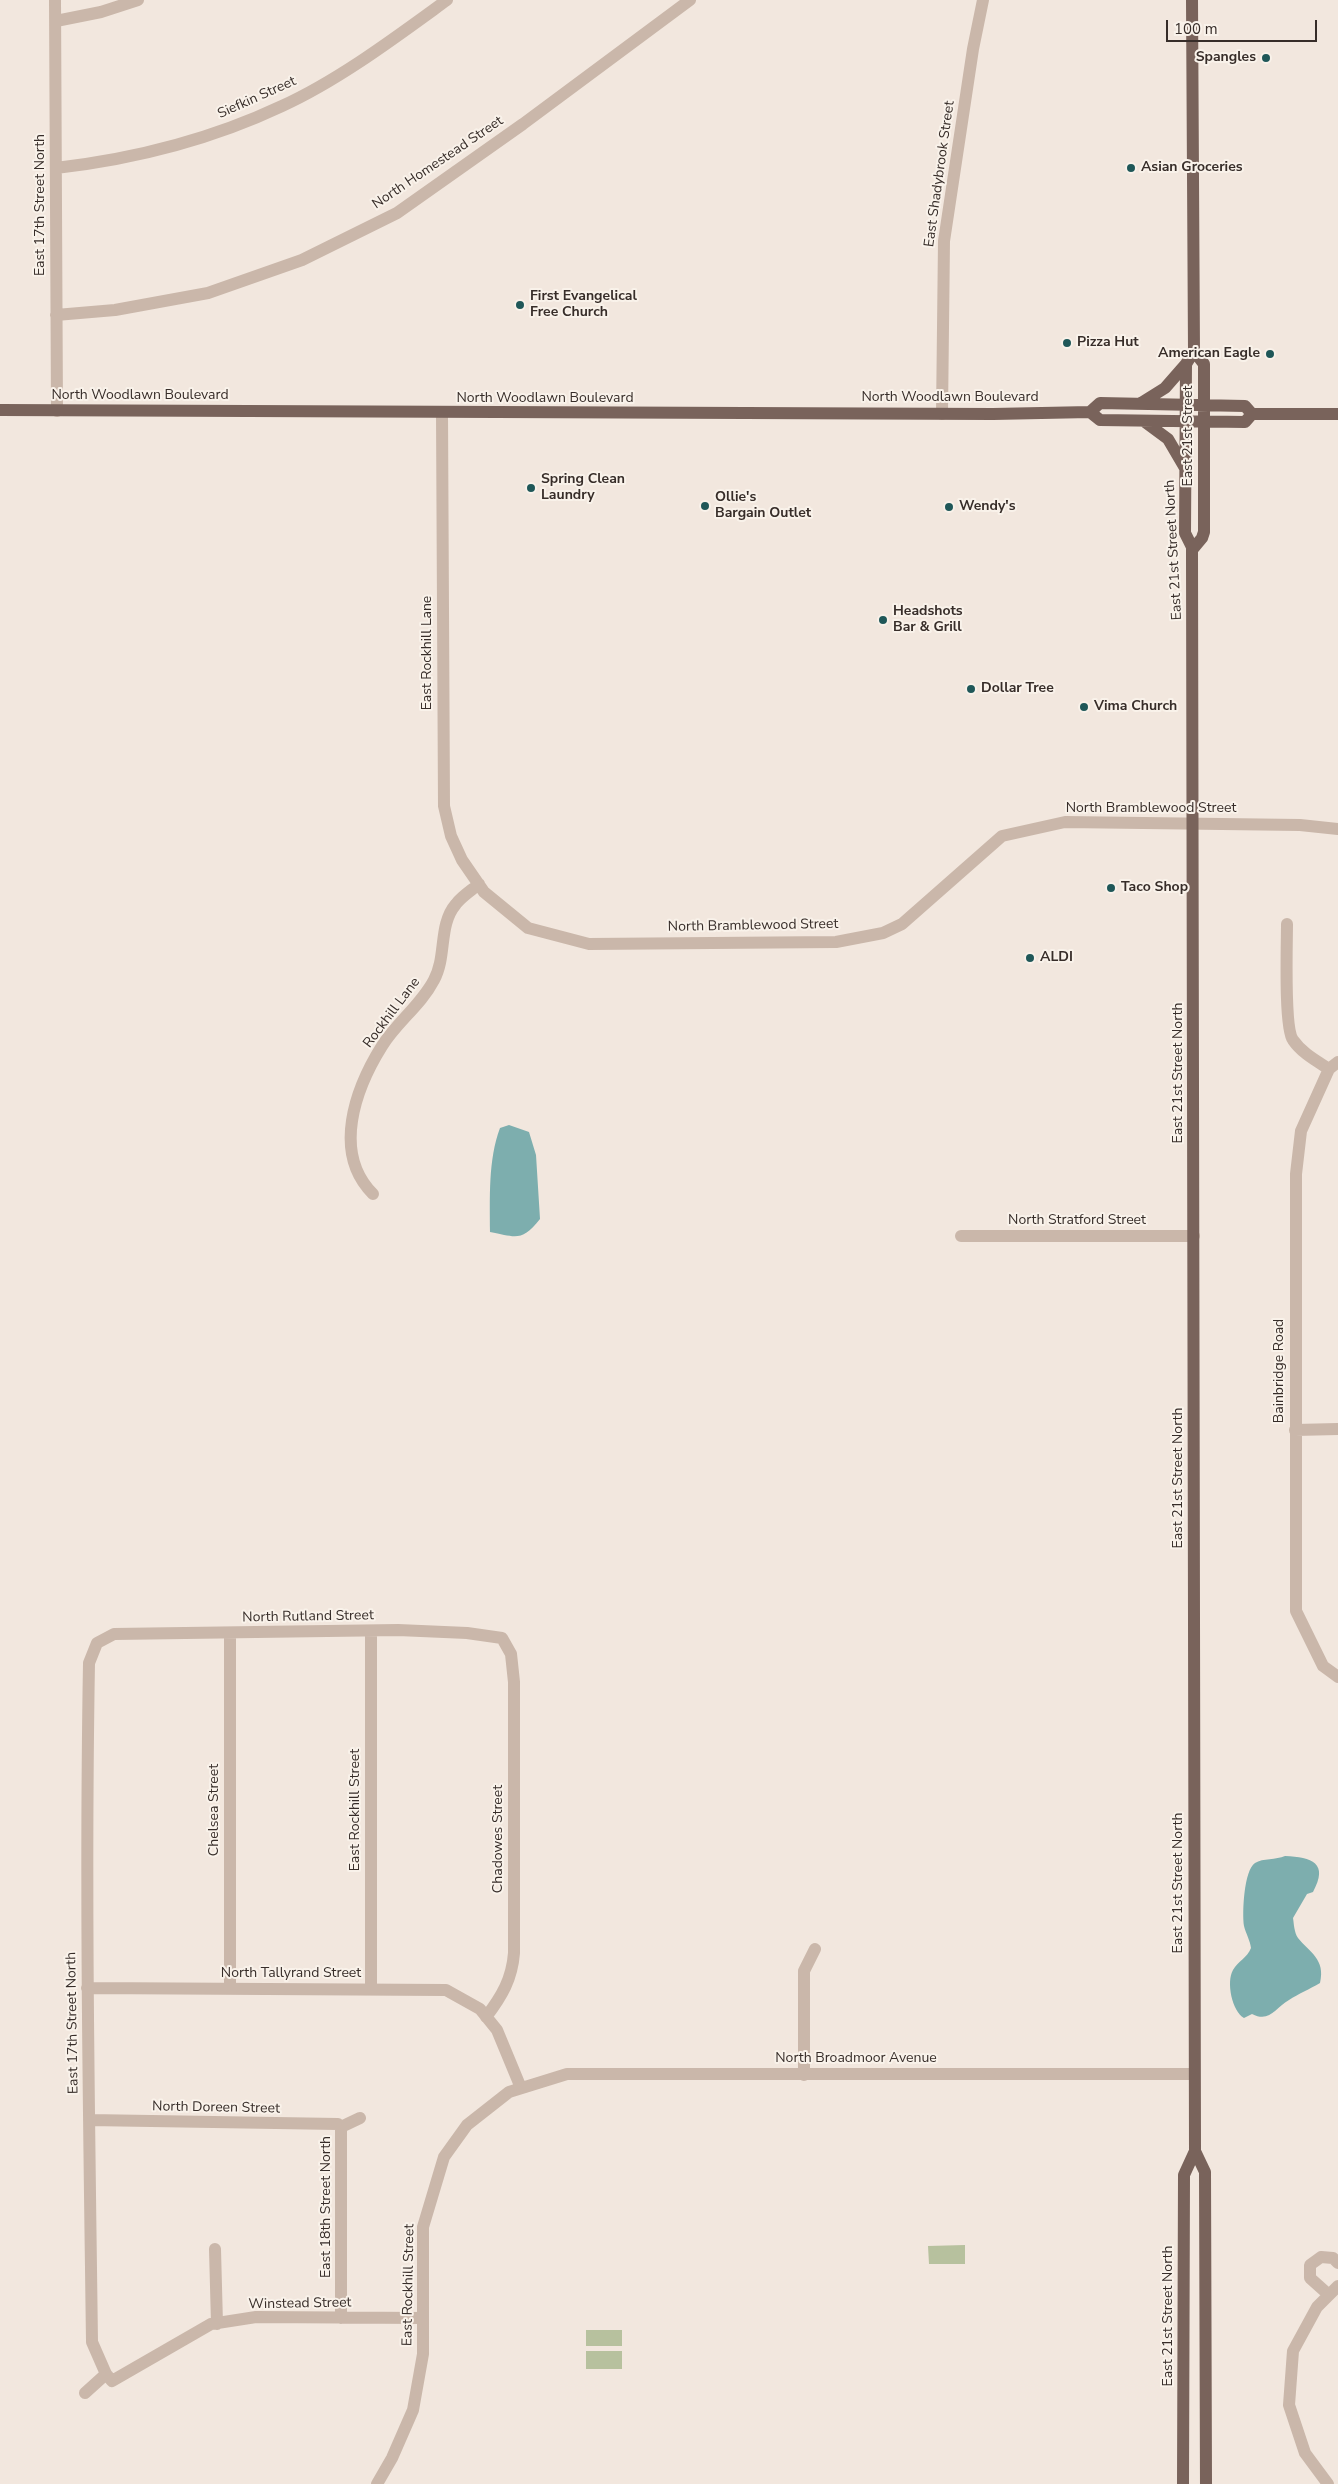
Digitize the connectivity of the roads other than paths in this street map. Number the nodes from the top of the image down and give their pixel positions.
1 (54, 0) edge
2 (138, 0) edge
3 (447, 0) edge
4 (690, 0) edge
5 (983, 0) edge
6 (1192, 0) edge
7 (56, 22) junction
8 (56, 168) junction
9 (56, 315) junction
10 (1194, 351) junction
11 (1186, 364) junction
12 (1140, 404) junction
13 (1186, 405) junction
14 (1205, 405) junction
15 (0, 410) edge
16 (57, 411) junction
17 (1090, 412) junction
18 (442, 413) junction
19 (942, 414) junction
20 (1252, 414) junction
21 (1338, 414) edge
22 (1145, 422) junction
23 (1186, 422) junction
24 (1204, 422) junction
25 (1186, 469) junction
26 (1192, 550) junction
27 (1193, 825) junction
28 (1338, 829) edge
29 (479, 884) junction
30 (1287, 924) dead end
31 (1333, 1065) edge
32 (373, 1194) dead end
33 (961, 1236) dead end
34 (1194, 1236) junction
35 (1338, 1429) edge
36 (1295, 1430) junction
37 (371, 1631) junction
38 (230, 1633) junction
39 (97, 1643) joint
40 (511, 1654) joint
41 (1338, 1677) edge
42 (815, 1949) dead end
43 (87, 1988) junction
44 (230, 1988) junction
45 (371, 1989) junction
46 (486, 2017) junction
47 (1194, 2074) junction
48 (804, 2075) junction
49 (521, 2088) junction
50 (360, 2118) dead end
51 (89, 2120) junction
52 (341, 2127) junction
53 (1195, 2151) junction
54 (215, 2249) dead end
55 (1338, 2263) edge
56 (1333, 2291) edge
57 (341, 2318) junction
58 (423, 2318) junction
59 (217, 2324) junction
60 (106, 2374) junction
61 (85, 2392) dead end
62 (377, 2484) edge
63 (1183, 2484) edge
64 (1206, 2484) edge
65 (1328, 2484) edge

1 - 7 street, East 17th Street North
2 - 7 street
3 - 8 street, Siefkin Street
4 - 9 street, North Homestead Street
5 - 19 street, East Shadybrook Street
6 - 10 main road
7 - 8 street, East 17th Street North
8 - 9 street, East 17th Street North
9 - 16 street, East 17th Street North
10 - 11 main road
10 - 14 main road, East 21st Street
11 - 12 main road
11 - 13 main road, East 21st Street North
12 - 13 main road, North Woodlawn Boulevard
12 - 17 main road, North Woodlawn Boulevard
13 - 14 main road, North Woodlawn Boulevard
13 - 23 main road, East 21st Street North
14 - 20 main road, North Woodlawn Boulevard
14 - 24 main road, East 21st Street
15 - 16 main road, North Woodlawn Boulevard
16 - 18 main road, North Woodlawn Boulevard
17 - 19 main road, North Woodlawn Boulevard
17 - 22 main road, North Woodlawn Boulevard
18 - 19 main road, North Woodlawn Boulevard
18 - 29 street, East Rockhill Lane
20 - 21 main road, North Woodlawn Boulevard
20 - 24 main road, North Woodlawn Boulevard
22 - 23 main road, North Woodlawn Boulevard
22 - 25 main road
23 - 24 main road, North Woodlawn Boulevard
23 - 25 main road, East 21st Street North
24 - 26 main road, East 21st Street
25 - 26 main road, East 21st Street North
26 - 27 main road, East 21st Street North
27 - 28 street, North Bramblewood Street
27 - 29 street, North Bramblewood Street
27 - 34 main road, East 21st Street North
29 - 32 street, Rockhill Lane
30 - 31 street
31 - 36 street, Bainbridge Road
33 - 34 street, North Stratford Street
34 - 47 main road, East 21st Street North
35 - 36 street
36 - 41 street, Bainbridge Road
37 - 38 street, North Rutland Street
37 - 40 street, North Rutland Street
37 - 45 street, East Rockhill Street
38 - 39 street, North Rutland Street
38 - 44 street, Chelsea Street
39 - 43 street, East 17th Street North
40 - 46 street, Chadowes Street
42 - 48 street
43 - 44 street, North Tallyrand Street
43 - 51 street, East 17th Street North
44 - 45 street, North Tallyrand Street
45 - 46 street, North Tallyrand Street
46 - 49 street, North Tallyrand Street
47 - 48 street, North Broadmoor Avenue
47 - 53 main road, East 21st Street North
48 - 49 street, North Broadmoor Avenue
49 - 58 street, East Rockhill Street
50 - 52 street
51 - 52 street, North Doreen Street
51 - 60 street, East 17th Street North
52 - 57 street, East 18th Street North
53 - 63 main road, East 21st Street North
53 - 64 main road, East 21st Street North
54 - 59 street
55 - 56 street
56 - 65 street
57 - 58 street, Winstead Street
57 - 59 street, Winstead Street
58 - 62 street, East Rockhill Street
59 - 60 street, Winstead Street
60 - 61 street

